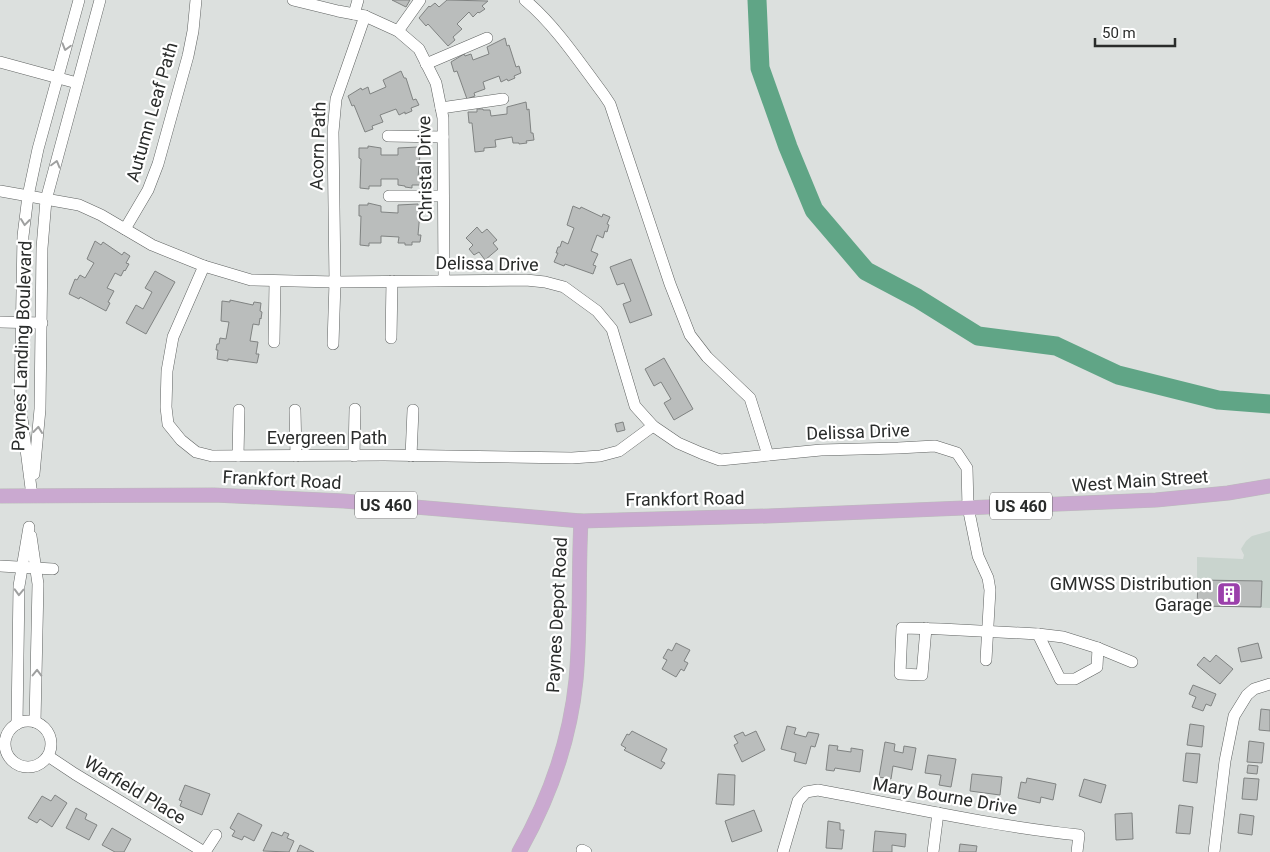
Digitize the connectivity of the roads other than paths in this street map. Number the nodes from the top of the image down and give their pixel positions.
1 (79, 0) edge
2 (100, 0) edge
3 (196, 0) edge
4 (293, 0) edge
5 (358, 0) edge
6 (420, 0) edge
7 (526, 0) edge
8 (359, 15) junction
9 (398, 31) junction
10 (487, 38) dead end
11 (0, 62) edge
12 (426, 64) junction
13 (58, 78) junction
14 (77, 83) junction
15 (502, 99) dead end
16 (441, 108) junction
17 (388, 136) dead end
18 (443, 136) junction
19 (0, 191) edge
20 (28, 196) junction
21 (389, 196) dead end
22 (444, 196) junction
23 (46, 200) junction
24 (125, 229) junction
25 (204, 266) junction
26 (444, 280) junction
27 (392, 281) junction
28 (275, 282) junction
29 (335, 282) junction
30 (0, 322) edge
31 (42, 323) junction
32 (20, 324) junction
33 (391, 338) dead end
34 (274, 342) dead end
35 (333, 344) dead end
36 (355, 409) dead end
37 (239, 410) dead end
38 (295, 410) dead end
39 (413, 410) dead end
40 (653, 426) junction
41 (768, 455) junction
42 (238, 456) junction
43 (296, 456) junction
44 (354, 456) junction
45 (411, 456) junction
46 (1270, 486) edge
47 (0, 496) edge
48 (32, 496) junction
49 (968, 507) junction
50 (771, 516) joint
51 (580, 521) junction
52 (0, 566) edge
53 (22, 566) junction
54 (35, 567) junction
55 (53, 569) dead end
56 (926, 628) dead end
57 (988, 632) junction
58 (1038, 634) junction
59 (1098, 648) junction
60 (986, 660) dead end
61 (1132, 662) dead end
62 (1270, 684) edge
63 (34, 722) junction
64 (17, 724) junction
65 (48, 756) junction
66 (4, 760) edge
67 (938, 813) junction
68 (216, 835) dead end
69 (204, 852) edge
70 (519, 852) edge
71 (783, 852) edge
72 (933, 852) edge
73 (1077, 852) edge
74 (1214, 852) edge

1 -> 13 street, Paynes Landing Boulevard
2 - 14 street, Paynes Landing Boulevard
3 - 24 street, Autumn Leaf Path
4 - 8 street, Christal Drive
5 - 8 street, Acorn Path
6 - 9 street
7 - 41 street
8 - 9 street, Christal Drive
8 - 29 street, Acorn Path
9 - 12 street, Christal Drive
10 - 12 street
11 - 13 street
12 - 16 street, Christal Drive
13 - 14 street
13 - 20 street, Paynes Landing Boulevard
23 -> 14 street, Paynes Landing Boulevard
15 - 16 street
16 - 18 street, Christal Drive
17 - 18 street
18 - 22 street, Christal Drive
19 - 20 street, Delissa Drive
20 - 23 street, Delissa Drive
20 -> 32 street, Paynes Landing Boulevard
21 - 22 street
22 - 26 street, Christal Drive
23 - 24 street, Delissa Drive
23 - 31 street, Paynes Landing Boulevard
24 - 25 street, Delissa Drive
25 - 28 street, Delissa Drive
25 - 42 street, Evergreen Path
26 - 27 street, Delissa Drive
26 - 40 street, Delissa Drive
27 - 29 street, Delissa Drive
27 - 33 street
28 - 29 street, Delissa Drive
28 - 34 street
29 - 35 street, Acorn Path
30 - 32 street
31 - 32 street
48 -> 31 street, Paynes Landing Boulevard
32 - 48 street, Paynes Landing Boulevard
36 - 44 street
37 - 42 street
38 - 43 street
39 - 45 street
40 - 41 street, Delissa Drive
40 - 45 street, Evergreen Path
41 - 49 street, Delissa Drive
42 - 43 street, Evergreen Path
43 - 44 street, Evergreen Path
44 - 45 street, Evergreen Path
46 - 49 main road, West Main Street / US 460
47 - 48 main road, Frankfort Road / US 460
48 - 51 main road, Frankfort Road / US 460
49 - 50 main road, West Main Street / US 460
49 - 57 street
50 - 51 main road, Frankfort Road / US 460
51 - 70 main road, Paynes Depot Road
52 - 53 street
53 - 54 street
53 - 54 street
53 -> 64 street
54 - 55 street
63 -> 54 street
56 - 57 street
57 - 58 street
57 - 60 street
58 - 59 street
58 - 59 street
59 - 61 street
62 - 74 street
63 - 64 street
63 - 65 street
64 - 66 street
65 - 66 street
65 - 69 street, Warfield Place
67 - 71 street, Mary Bourne Drive
67 - 72 street
67 - 73 street, Mary Bourne Drive
68 - 69 street

